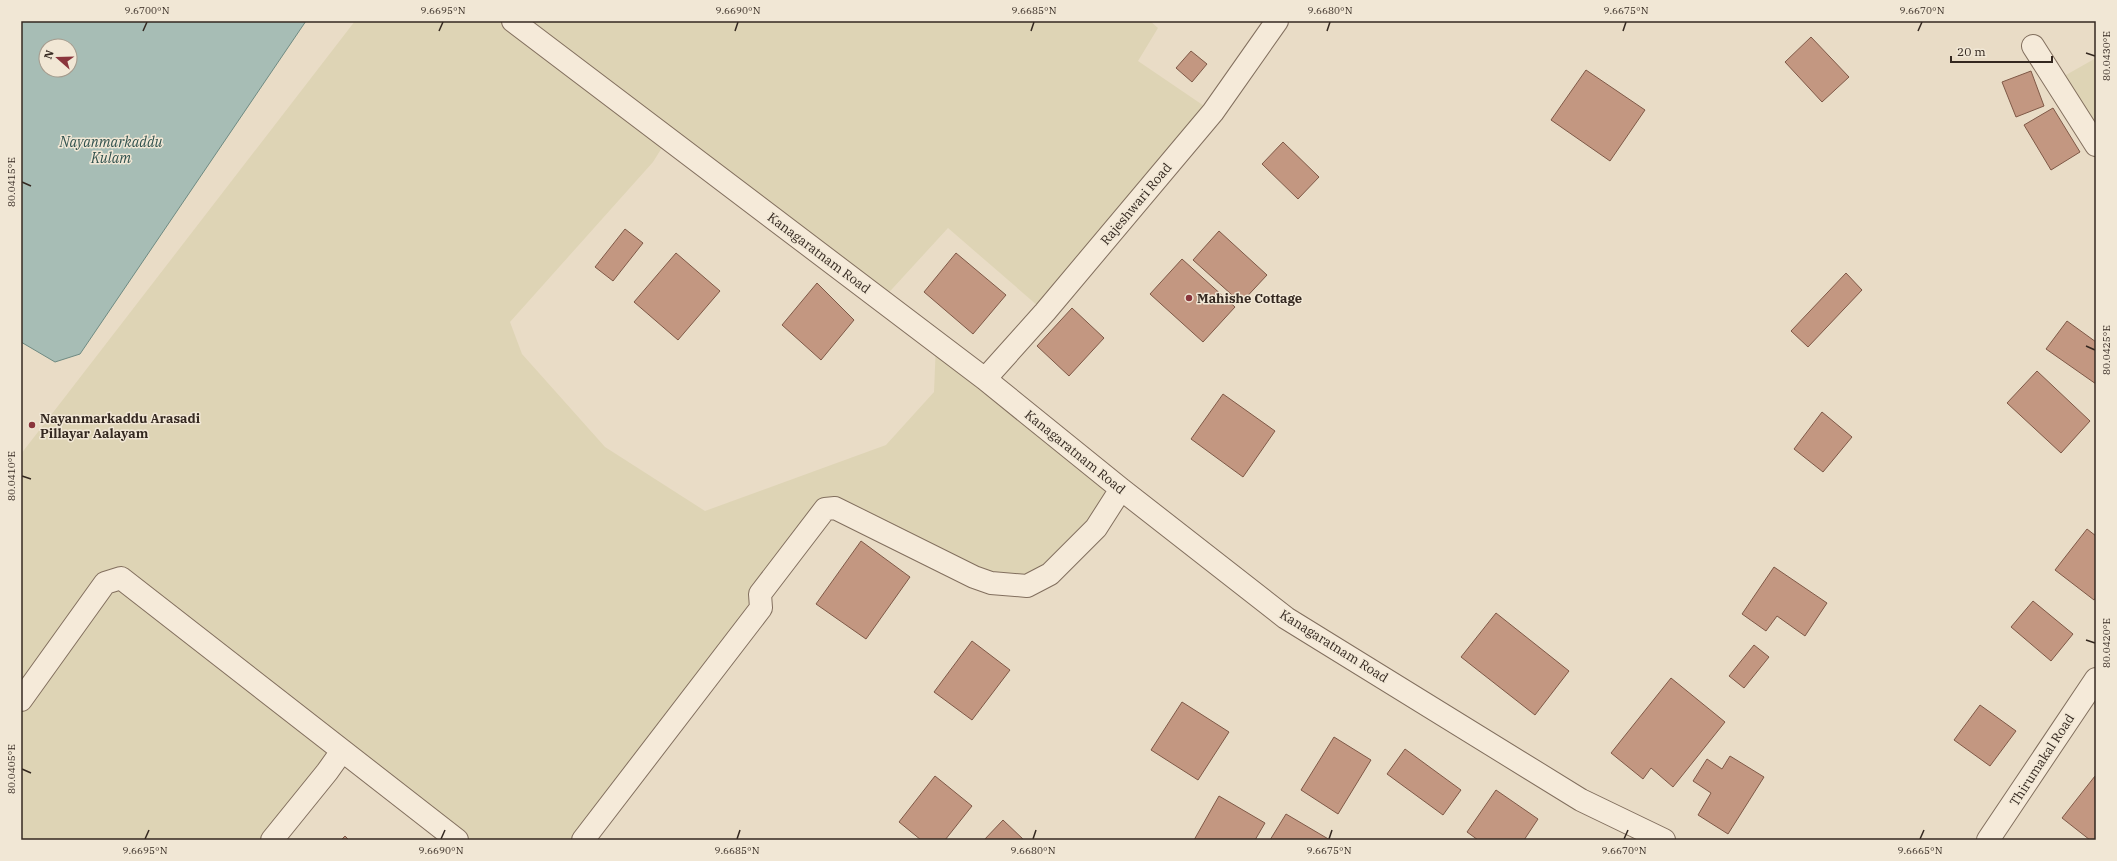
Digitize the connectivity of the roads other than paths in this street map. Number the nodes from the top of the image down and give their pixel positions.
1 (514, 21) edge
2 (1277, 21) edge
3 (2033, 46) dead end
4 (2096, 145) edge
5 (985, 380) junction
6 (1121, 489) junction
7 (2096, 679) edge
8 (21, 700) edge
9 (342, 751) junction
10 (272, 840) edge
11 (457, 840) edge
12 (582, 840) edge
13 (1664, 840) edge
14 (1988, 840) edge

1 - 5 street, Kanagaratnam Road
2 - 5 street, Rajeshwari Road
3 - 4 street
5 - 6 street, Kanagaratnam Road
6 - 12 street
6 - 13 street, Kanagaratnam Road
7 - 14 street, Thirumakal Road
8 - 9 street
9 - 10 street
9 - 11 street

